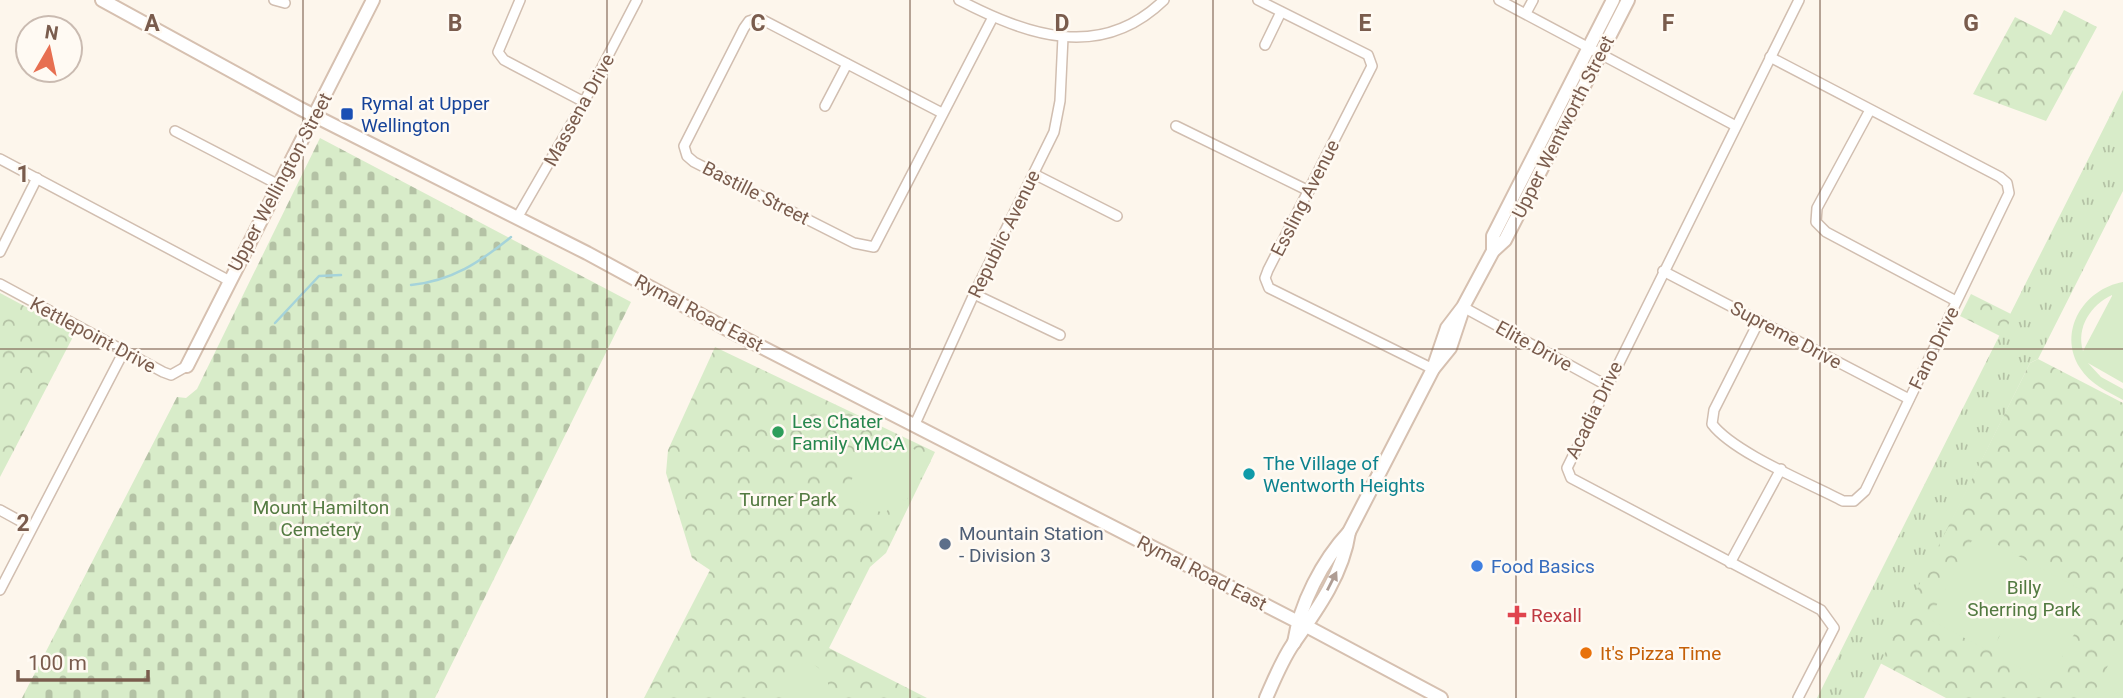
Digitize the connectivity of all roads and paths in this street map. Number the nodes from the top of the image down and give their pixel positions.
1 (373, 0) edge
2 (520, 0) edge
3 (637, 0) edge
4 (960, 0) edge
5 (1164, 0) edge
6 (1258, 0) edge
7 (1499, 0) edge
8 (1533, 0) edge
9 (1613, 0) edge
10 (1628, 0) edge
11 (1799, 0) edge
12 (111, 2) edge
13 (1281, 12) junction
14 (1526, 13) junction
15 (993, 17) junction
16 (1063, 37) junction
17 (1265, 45) dead end
18 (1588, 46) junction
19 (1600, 53) junction
20 (1770, 57) junction
21 (847, 64) junction
22 (584, 102) junction
23 (825, 106) dead end
24 (1870, 110) junction
25 (942, 113) junction
26 (314, 115) junction
27 (1734, 125) junction
28 (1175, 126) dead end
29 (175, 131) dead end
30 (0, 159) edge
31 (1034, 174) junction
32 (37, 178) junction
33 (277, 184) junction
34 (1309, 191) junction
35 (1117, 216) dead end
36 (517, 218) junction
37 (1493, 251) junction
38 (0, 252) edge
39 (1662, 271) junction
40 (228, 280) junction
41 (0, 284) edge
42 (974, 294) junction
43 (1956, 301) junction
44 (1463, 307) junction
45 (1759, 321) junction
46 (1059, 335) dead end
47 (124, 351) junction
48 (187, 366) joint
49 (1433, 369) junction
50 (1606, 385) junction
51 (1909, 399) junction
52 (915, 424) junction
53 (1780, 469) junction
54 (0, 510) edge
55 (31, 527) junction
56 (1730, 563) junction
57 (0, 590) edge
58 (1303, 624) junction
59 (1266, 698) edge
60 (1441, 698) edge
61 (1798, 698) edge

1 - 26 main road, Upper Wellington Street
2 - 22 street
3 - 22 street, Massena Drive
4 - 15 street
5 - 16 street
6 - 13 street, Essling Avenue
7 - 14 street
8 - 14 street
9 - 18 main road, Upper Wentworth Street
10 - 19 main road, Upper Wentworth Street
11 - 20 street, Acadia Drive
12 - 26 main road, Rymal Road East
13 - 17 street
13 - 34 street, Essling Avenue
14 - 18 street
15 - 16 street
15 - 25 street, Bastille Street
16 - 31 street, Republic Avenue
18 - 19 street
18 - 37 main road, Upper Wentworth Street
19 - 27 street
19 - 37 main road, Upper Wentworth Street
20 - 24 street, Fano Drive
20 - 27 street, Acadia Drive
21 - 23 street
21 - 25 street, Bastille Street
21 - 25 street, Bastille Street
22 - 36 street, Massena Drive
24 - 43 street, Fano Drive
24 - 43 street
26 - 33 main road, Upper Wellington Street
26 - 36 main road, Rymal Road East
27 - 39 street, Acadia Drive
28 - 34 street
29 - 33 street
30 - 32 street
31 - 35 street
31 - 42 street, Republic Avenue
32 - 38 street
32 - 40 street
33 - 40 main road, Upper Wellington Street
34 - 49 street, Essling Avenue
36 - 52 main road, Rymal Road East
37 - 44 main road, Upper Wentworth Street
39 - 45 street, Supreme Drive
39 - 50 street, Acadia Drive
40 - 48 main road, Upper Wellington Street
41 - 47 street, Kettlepoint Drive
42 - 46 street
42 - 52 street, Republic Avenue
43 - 51 street, Fano Drive
44 - 49 main road, Upper Wentworth Street
44 - 50 street, Elite Drive
45 - 51 street, Supreme Drive
45 - 53 street, Fano Drive
47 - 48 street, Kettlepoint Drive
47 - 55 street
49 - 58 main road, Upper Wentworth Street
50 - 56 street, Acadia Drive
51 - 53 street, Fano Drive
52 - 58 main road, Rymal Road East
53 - 56 street
54 - 55 street
55 - 57 street
56 - 61 street, Acadia Drive
58 - 59 main road, Upper Wentworth Street
58 - 60 main road, Rymal Road East

